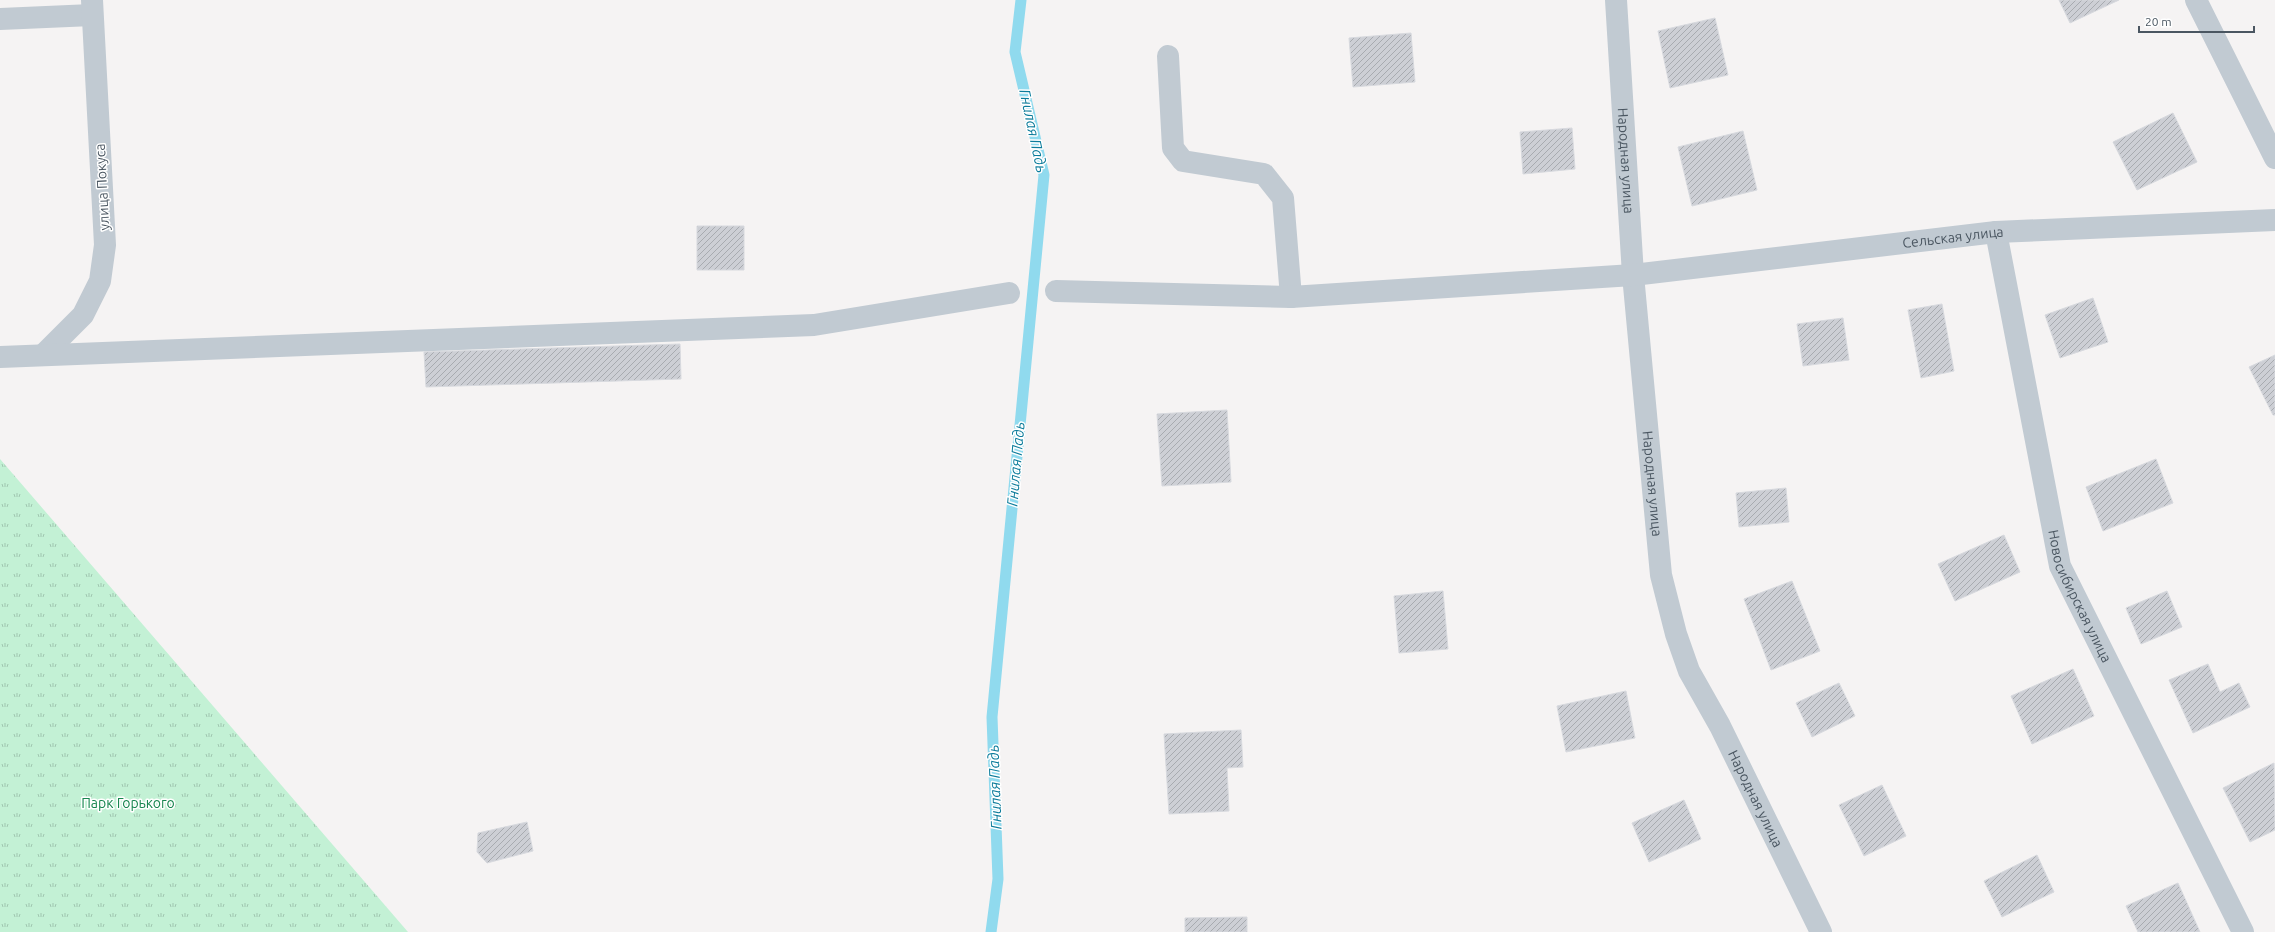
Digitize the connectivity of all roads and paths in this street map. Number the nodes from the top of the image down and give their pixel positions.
1 (1616, 0) edge
2 (2196, 0) edge
3 (92, 7) edge
4 (0, 19) edge
5 (1168, 56) dead end
6 (2275, 158) edge
7 (2275, 220) edge
8 (1996, 232) junction
9 (1633, 275) junction
10 (1056, 291) dead end
11 (1009, 293) dead end
12 (1291, 297) junction
13 (44, 354) junction
14 (0, 357) edge
15 (1821, 932) edge
16 (2243, 932) edge

1 - 9 street, Народная улица
2 - 6 street
3 - 4 street
3 - 13 street, улица Покуса
5 - 12 street
7 - 8 street, Сельская улица
8 - 9 street, Сельская улица
8 - 16 street, Новосибирская улица
9 - 12 street, Сельская улица
9 - 15 street, Народная улица
10 - 12 street, Сельская улица
11 - 13 street
13 - 14 street

